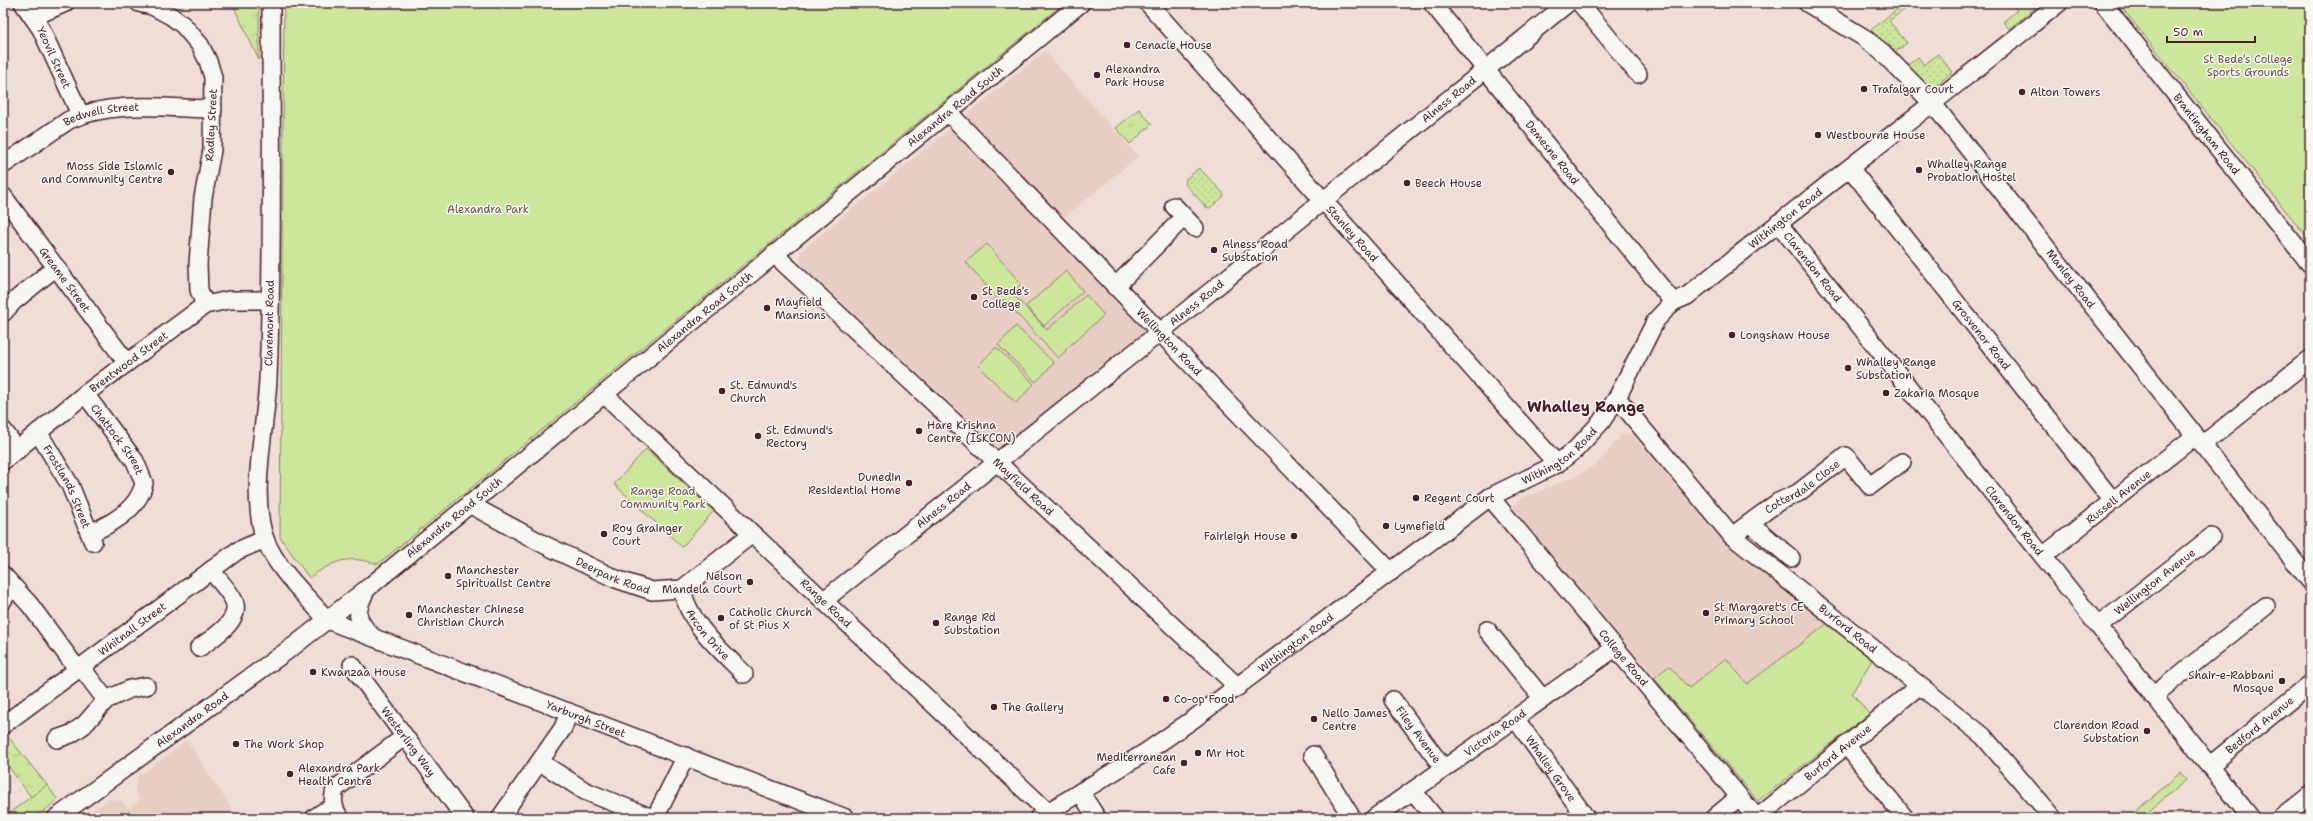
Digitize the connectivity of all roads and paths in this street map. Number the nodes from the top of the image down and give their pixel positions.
1 (23, 3) edge
2 (65, 3) edge
3 (139, 3) edge
4 (271, 3) edge
5 (1081, 3) edge
6 (1148, 3) edge
7 (1432, 3) edge
8 (1568, 3) edge
9 (1580, 3) edge
10 (1807, 3) edge
11 (2059, 3) edge
12 (2103, 3) edge
13 (33, 17) junction
14 (1485, 69) junction
15 (1638, 74) dead end
16 (1933, 104) junction
17 (213, 109) junction
18 (948, 112) junction
19 (80, 114) junction
20 (3, 165) edge
21 (1850, 168) junction
22 (3, 196) edge
23 (1322, 200) junction
24 (1184, 217) dead end
25 (1778, 223) junction
26 (774, 254) junction
27 (2310, 264) edge
28 (56, 267) junction
29 (1115, 287) junction
30 (270, 300) junction
31 (1673, 302) junction
32 (205, 305) junction
33 (3, 313) edge
34 (1159, 333) junction
35 (2310, 359) edge
36 (127, 363) junction
37 (85, 394) junction
38 (604, 394) junction
39 (1617, 398) junction
40 (3, 430) edge
41 (38, 432) junction
42 (2198, 441) junction
43 (18, 450) junction
44 (3, 461) edge
45 (997, 462) junction
46 (1902, 462) dead end
47 (1557, 464) junction
48 (1490, 497) junction
49 (2113, 501) junction
50 (469, 504) junction
51 (1750, 523) junction
52 (752, 534) junction
53 (1732, 536) junction
54 (92, 537) joint
55 (2211, 537) dead end
56 (265, 539) junction
57 (2042, 556) junction
58 (1791, 558) dead end
59 (211, 570) junction
60 (1391, 572) junction
61 (2310, 581) edge
62 (6, 587) edge
63 (682, 589) junction
64 (366, 590) junction
65 (823, 601) junction
66 (2266, 606) dead end
67 (327, 620) junction
68 (2098, 626) junction
69 (1487, 630) dead end
70 (375, 638) junction
71 (199, 648) dead end
72 (1615, 648) junction
73 (352, 665) dead end
74 (80, 668) junction
75 (744, 674) dead end
76 (2310, 684) edge
77 (146, 686) dead end
78 (1919, 686) junction
79 (1238, 687) junction
80 (2153, 696) junction
81 (1543, 699) junction
82 (106, 700) junction
83 (1393, 700) dead end
84 (569, 712) junction
85 (1515, 718) junction
86 (3, 725) edge
87 (404, 737) junction
88 (57, 739) dead end
89 (1846, 745) junction
90 (1313, 755) dead end
91 (686, 756) junction
92 (540, 762) junction
93 (2209, 766) junction
94 (1444, 768) junction
95 (1413, 791) junction
96 (1080, 792) junction
97 (2310, 795) edge
98 (1739, 797) junction
99 (337, 814) edge
100 (1043, 815) edge
101 (838, 817) edge
102 (56, 818) edge
103 (314, 818) edge
104 (465, 818) edge
105 (500, 818) edge
106 (653, 818) edge
107 (1097, 818) edge
108 (1352, 818) edge
109 (1374, 818) edge
110 (1435, 818) edge
111 (1586, 818) edge
112 (1714, 818) edge
113 (1757, 818) edge
114 (1905, 818) edge
115 (2053, 818) edge
116 (2251, 818) edge
117 (2281, 818) edge

1 - 13 street, Yeovil Street
2 - 13 street
3 - 17 street, Radley Street
4 - 30 street, Claremont Road
5 - 18 street, Alexandra Road South
6 - 23 street, Stanley Road
7 - 14 street, Demesne Road
8 - 14 street, Alness Road
9 - 15 street
10 - 16 street, Manley Road
11 - 16 street, Withington Road
12 - 27 street, Brantingham Road
13 - 19 street, Yeovil Street
14 - 23 street, Alness Road
14 - 31 street, Demesne Road
16 - 21 street, Withington Road
16 - 42 street, Manley Road
17 - 19 street, Bedwell Street
17 - 32 street, Radley Street
18 - 26 street, Alexandra Road South
18 - 29 street, Wellington Road
19 - 20 street, Bedwell Street
21 - 25 street, Withington Road
21 - 49 street, Grosvenor Road
22 - 28 street, Greame Street
23 - 34 street, Alness Road
23 - 47 street, Stanley Road
24 - 29 street
25 - 31 street, Withington Road
25 - 57 street, Clarendon Road
26 - 38 street, Alexandra Road South
26 - 45 street, Mayfield Road
28 - 33 street
28 - 36 street, Greame Street
29 - 34 street, Wellington Road
30 - 32 street, Brentwood Street
30 - 56 street, Claremont Road
31 - 39 street, Withington Road
32 - 36 street, Brentwood Street
34 - 45 street, Alness Road
34 - 60 street, Wellington Road
35 - 42 street, Russell Avenue
36 - 37 street, Brentwood Street
37 - 41 street, Brentwood Street
37 - 54 street, Chattock Street
38 - 50 street, Alexandra Road South
38 - 52 street, Range Road
39 - 47 street, Withington Road
39 - 53 street, Burford Road
40 - 43 street
41 - 43 street, Brentwood Street
41 - 54 street, Frostlands Street
42 - 49 street, Russell Avenue
42 - 61 street, Manley Road
43 - 44 street, Brentwood Street
45 - 65 street, Alness Road
45 - 79 street, Mayfield Road
46 - 51 street, Cotterdale Close
47 - 48 street, Withington Road
48 - 60 street, Withington Road
48 - 72 street, College Road
49 - 57 street, Russell Avenue
50 - 63 street, Deerpark Road
50 - 64 street, Alexandra Road South
51 - 53 street, Cotterdale Close
51 - 58 street
52 - 63 street
52 - 65 street, Range Road
53 - 78 street, Burford Road
55 - 68 street, Wellington Avenue
56 - 59 street, Whitnall Street
56 - 67 street, Claremont Road
57 - 68 street, Clarendon Road
59 - 71 street
59 - 74 street, Whitnall Street
60 - 79 street, Withington Road
62 - 74 street
63 - 75 street, Arcon Drive
64 - 67 street, Alexandra Road South
64 - 70 street
65 - 100 street, Range Road
66 - 80 street
67 - 70 street, Yarburgh Street
67 - 102 street, Alexandra Road
68 - 80 street, Clarendon Road
69 - 81 street
70 - 84 street, Yarburgh Street
72 - 81 street, Victoria Road
72 - 98 street, College Road
73 - 87 street, Westerling Way
74 - 82 street
74 - 86 street, Whitnall Street
76 - 93 street, Bedford Avenue
77 - 82 street
78 - 89 street, Burford Avenue
78 - 115 street, Burford Road
79 - 96 street, Withington Road
80 - 93 street, Clarendon Road
81 - 85 street, Victoria Road
82 - 88 street
83 - 94 street, Filey Avenue
84 - 91 street, Yarburgh Street
84 - 92 street
85 - 94 street, Victoria Road
85 - 111 street, Whalley Grove
87 - 99 street
87 - 104 street, Westerling Way
89 - 113 street, Burford Avenue
89 - 114 street
90 - 108 street
91 - 101 street, Yarburgh Street
91 - 106 street
92 - 105 street
92 - 106 street
93 - 116 street, Clarendon Road
94 - 95 street, Victoria Road
95 - 109 street, Victoria Road
95 - 110 street
96 - 100 street, Withington Road
96 - 107 street
97 - 117 street
98 - 112 street
98 - 113 street, College Road
99 - 103 street

